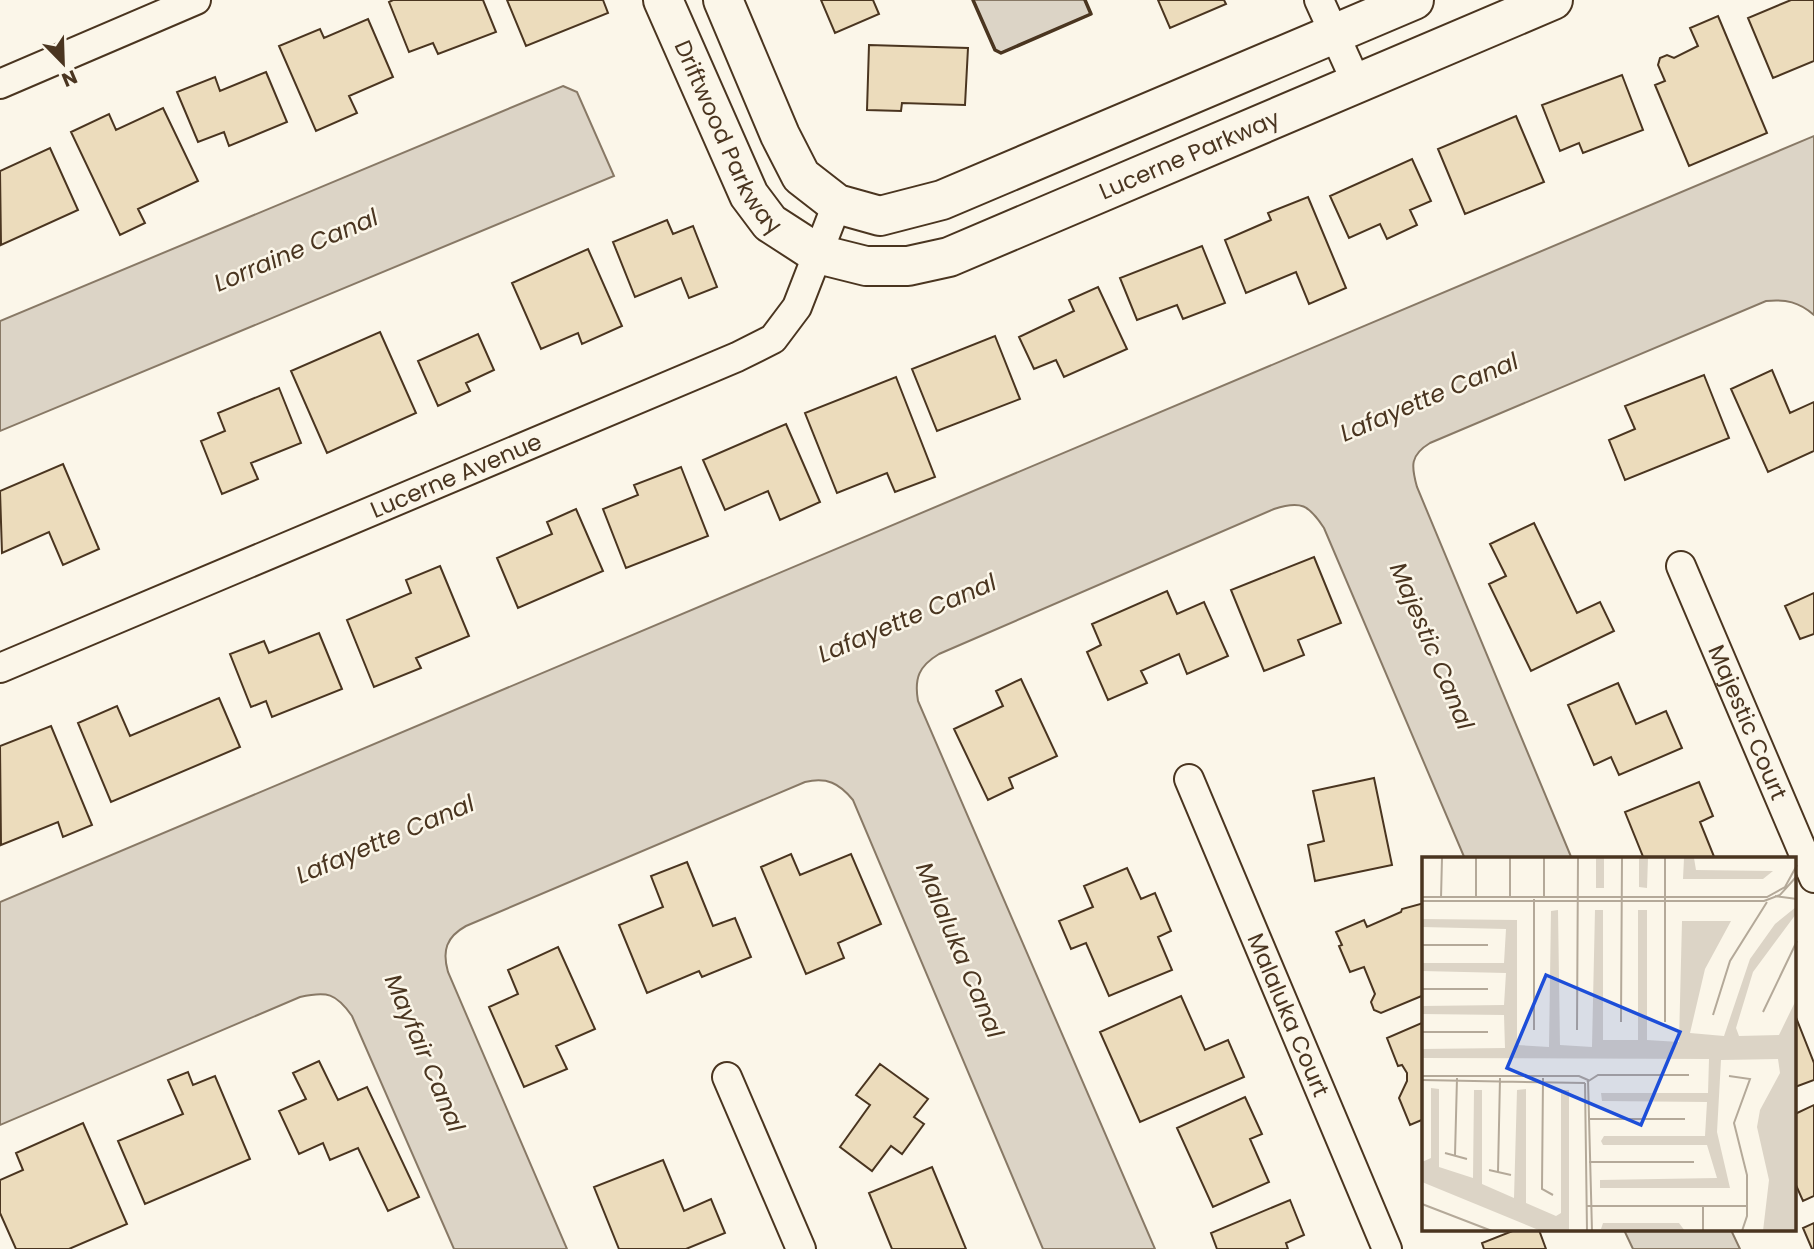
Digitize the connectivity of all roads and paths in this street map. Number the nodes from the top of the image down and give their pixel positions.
1 (196, 0) edge
2 (663, 0) edge
3 (723, 0) edge
4 (1414, 0) edge
5 (1553, 0) edge
6 (1326, 17) edge
7 (0, 83) edge
8 (1357, 84) junction
9 (838, 204) junction
10 (818, 254) junction
11 (1681, 566) dead end
12 (0, 668) edge
13 (1189, 779) dead end
14 (1814, 878) edge
15 (727, 1077) dead end
16 (802, 1249) edge
17 (1387, 1249) edge

1 - 7 street
2 - 10 street, Driftwood Parkway
3 - 9 street, Driftwood Parkway
4 - 6 street
5 - 8 street, Lucerne Parkway
6 - 8 street
6 - 9 street
8 - 10 street, Lucerne Parkway
9 - 10 street, Lucerne Avenue
10 - 12 street, Lucerne Avenue
11 - 14 street, Majestic Court
13 - 17 street, Malaluka Court
15 - 16 street

